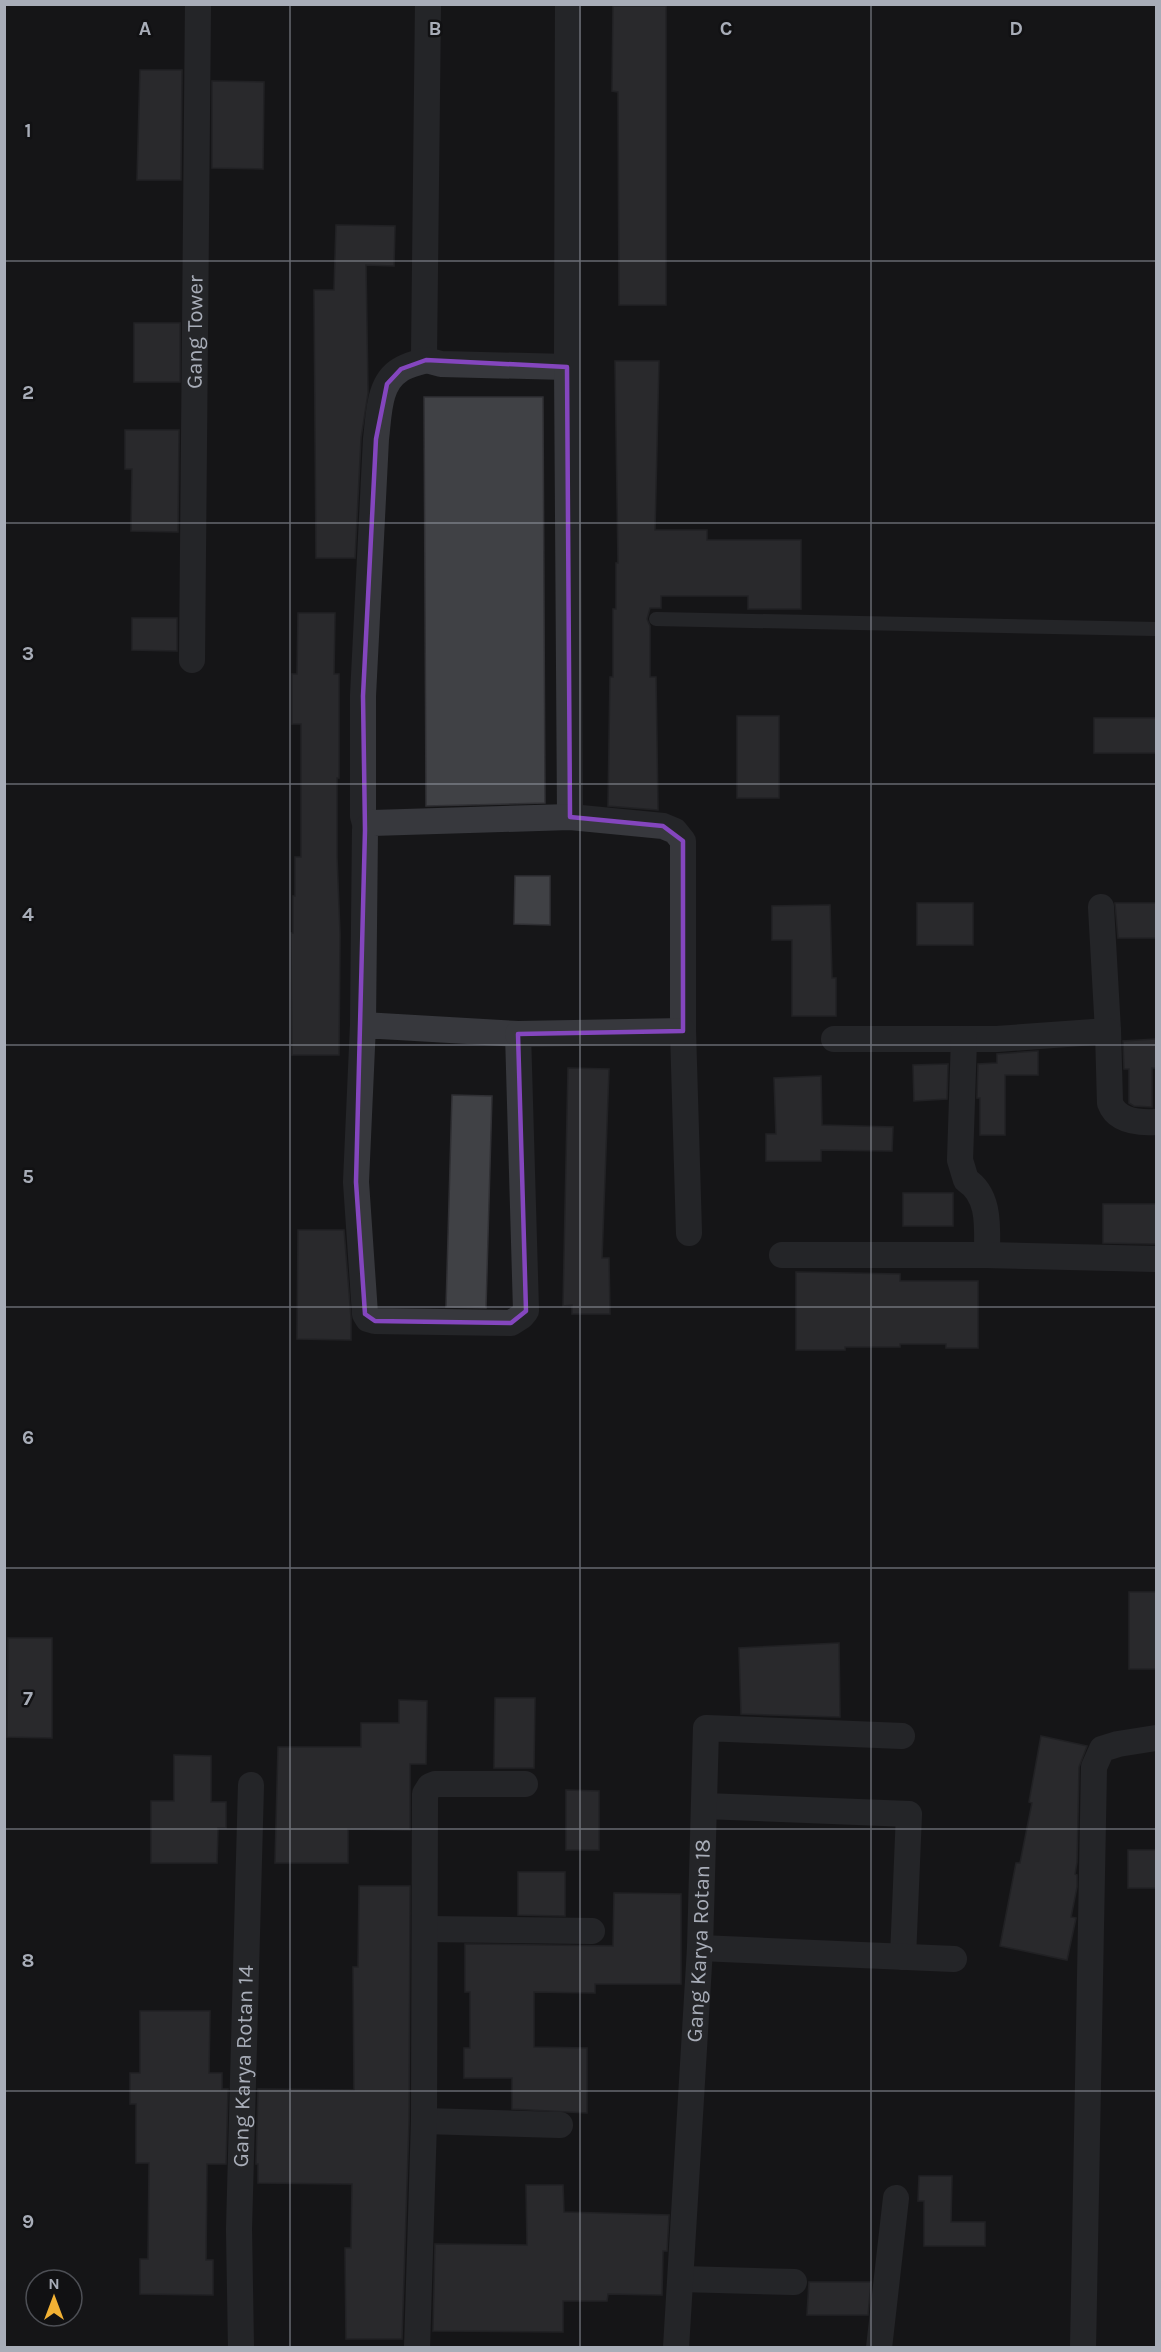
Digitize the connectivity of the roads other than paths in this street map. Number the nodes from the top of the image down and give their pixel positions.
1 (198, 4) edge
2 (428, 4) edge
3 (568, 4) edge
4 (426, 360) junction
5 (567, 367) junction
6 (656, 619) dead end
7 (1156, 629) edge
8 (192, 660) dead end
9 (570, 817) junction
10 (366, 827) junction
11 (1101, 907) dead end
12 (363, 1025) junction
13 (683, 1031) junction
14 (1108, 1031) junction
15 (518, 1034) junction
16 (834, 1039) dead end
17 (964, 1039) junction
18 (1156, 1122) edge
19 (689, 1233) dead end
20 (782, 1255) dead end
21 (987, 1255) junction
22 (1156, 1259) edge
23 (902, 1736) dead end
24 (1156, 1738) edge
25 (525, 1784) dead end
26 (251, 1785) dead end
27 (704, 1806) junction
28 (426, 1929) junction
29 (592, 1931) dead end
30 (700, 1948) junction
31 (903, 1957) junction
32 (954, 1959) dead end
33 (424, 2121) junction
34 (560, 2125) dead end
35 (896, 2198) dead end
36 (681, 2279) junction
37 (794, 2282) dead end
38 (241, 2348) edge
39 (417, 2348) edge
40 (676, 2348) edge
41 (879, 2348) edge
42 (1083, 2348) edge

1 - 8 street, Gang Tower
2 - 4 street
3 - 5 street
4 - 5 street
4 - 10 street
5 - 9 street
6 - 7 lane
9 - 10 street
9 - 13 street
10 - 12 street
11 - 14 street
12 - 15 street
12 - 15 street
13 - 15 street
13 - 19 street
14 - 17 street
14 - 18 street
16 - 17 street
17 - 21 street
20 - 21 street
21 - 22 street
23 - 27 street, Gang Karya Rotan 18
24 - 42 street
25 - 28 street
26 - 38 street, Gang Karya Rotan 14
27 - 30 street, Gang Karya Rotan 18
27 - 31 street
28 - 29 street
28 - 33 street
30 - 31 street
30 - 36 street, Gang Karya Rotan 18
31 - 32 street
33 - 34 street
33 - 39 street
35 - 41 street
36 - 37 street
36 - 40 street, Gang Karya Rotan 18

